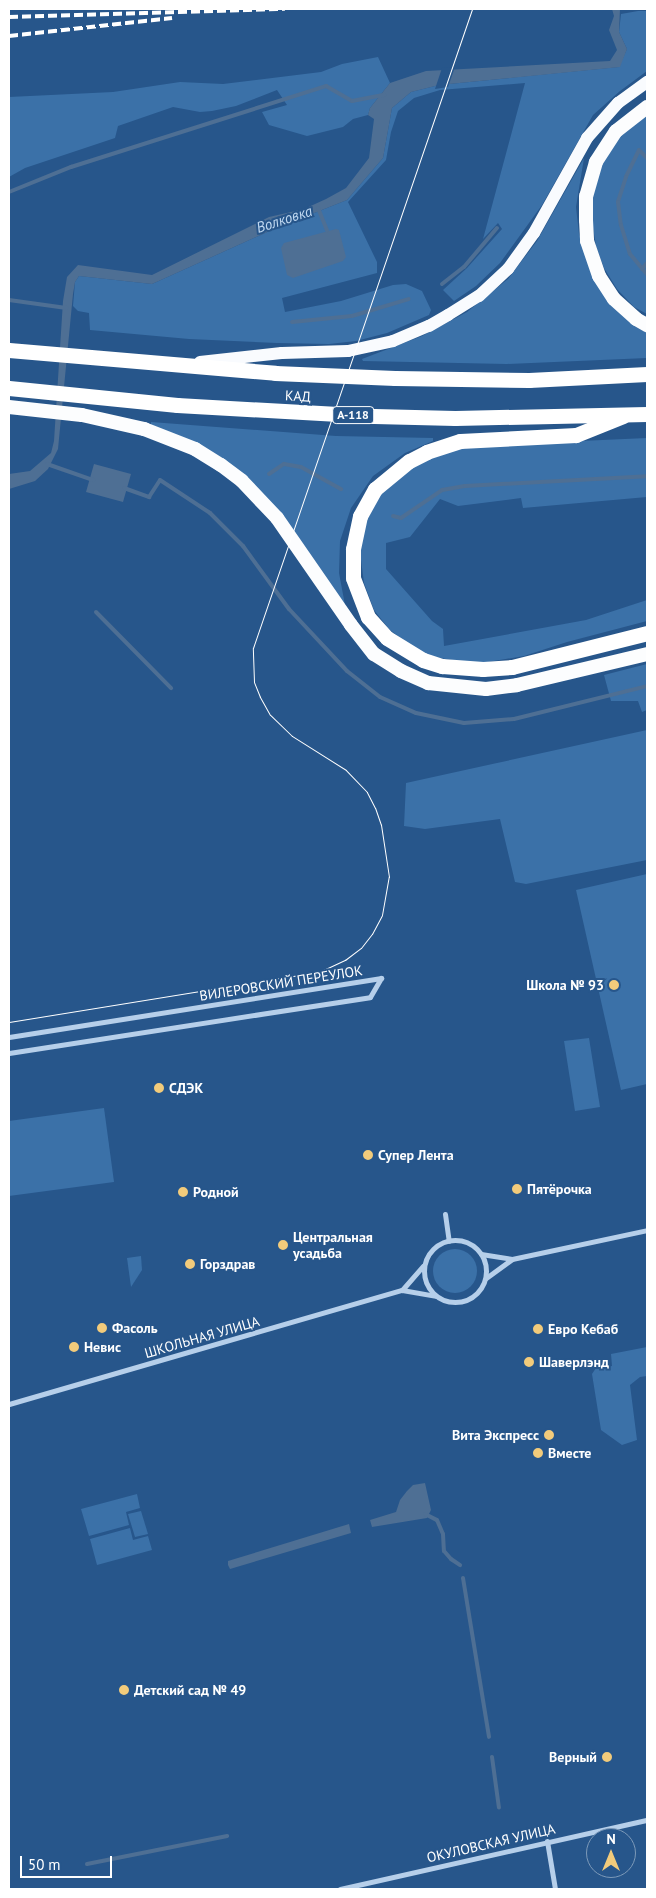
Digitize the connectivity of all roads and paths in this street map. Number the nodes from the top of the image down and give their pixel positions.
1 (647, 82) edge
2 (647, 107) edge
3 (647, 325) edge
4 (9, 350) edge
5 (183, 364) junction
6 (647, 374) edge
7 (9, 388) edge
8 (9, 407) edge
9 (647, 414) edge
10 (623, 416) junction
11 (647, 633) edge
12 (647, 654) edge
13 (9, 1037) edge
14 (9, 1053) edge
15 (445, 1214) dead end
16 (647, 1230) edge
17 (449, 1241) junction
18 (481, 1254) junction
19 (512, 1259) junction
20 (424, 1266) junction
21 (486, 1278) junction
22 (402, 1290) junction
23 (435, 1296) junction
24 (9, 1404) edge
25 (647, 1820) edge
26 (547, 1842) junction
27 (340, 1889) edge
28 (555, 1889) edge

1 - 5 main road
2 - 3 highway
4 - 5 highway, КАД
5 - 6 highway, КАД
7 - 10 highway, КАД / А-118
8 - 12 highway
9 - 10 highway, КАД / А-118
10 - 11 highway
13 - 14 street, ВИЛЕРОВСКИЙ ПЕРЕУЛОК
15 - 17 street
16 - 19 street
17 - 18 street
17 - 20 street
18 - 19 street
18 - 21 street
19 - 21 street
20 - 22 street
20 - 23 street
21 - 23 street
22 - 23 street, ШКОЛЬНАЯ УЛИЦА
22 - 24 street, ШКОЛЬНАЯ УЛИЦА
25 - 26 street, ОКУЛОВСКАЯ УЛИЦА
26 - 27 street, ОКУЛОВСКАЯ УЛИЦА
26 - 28 street

